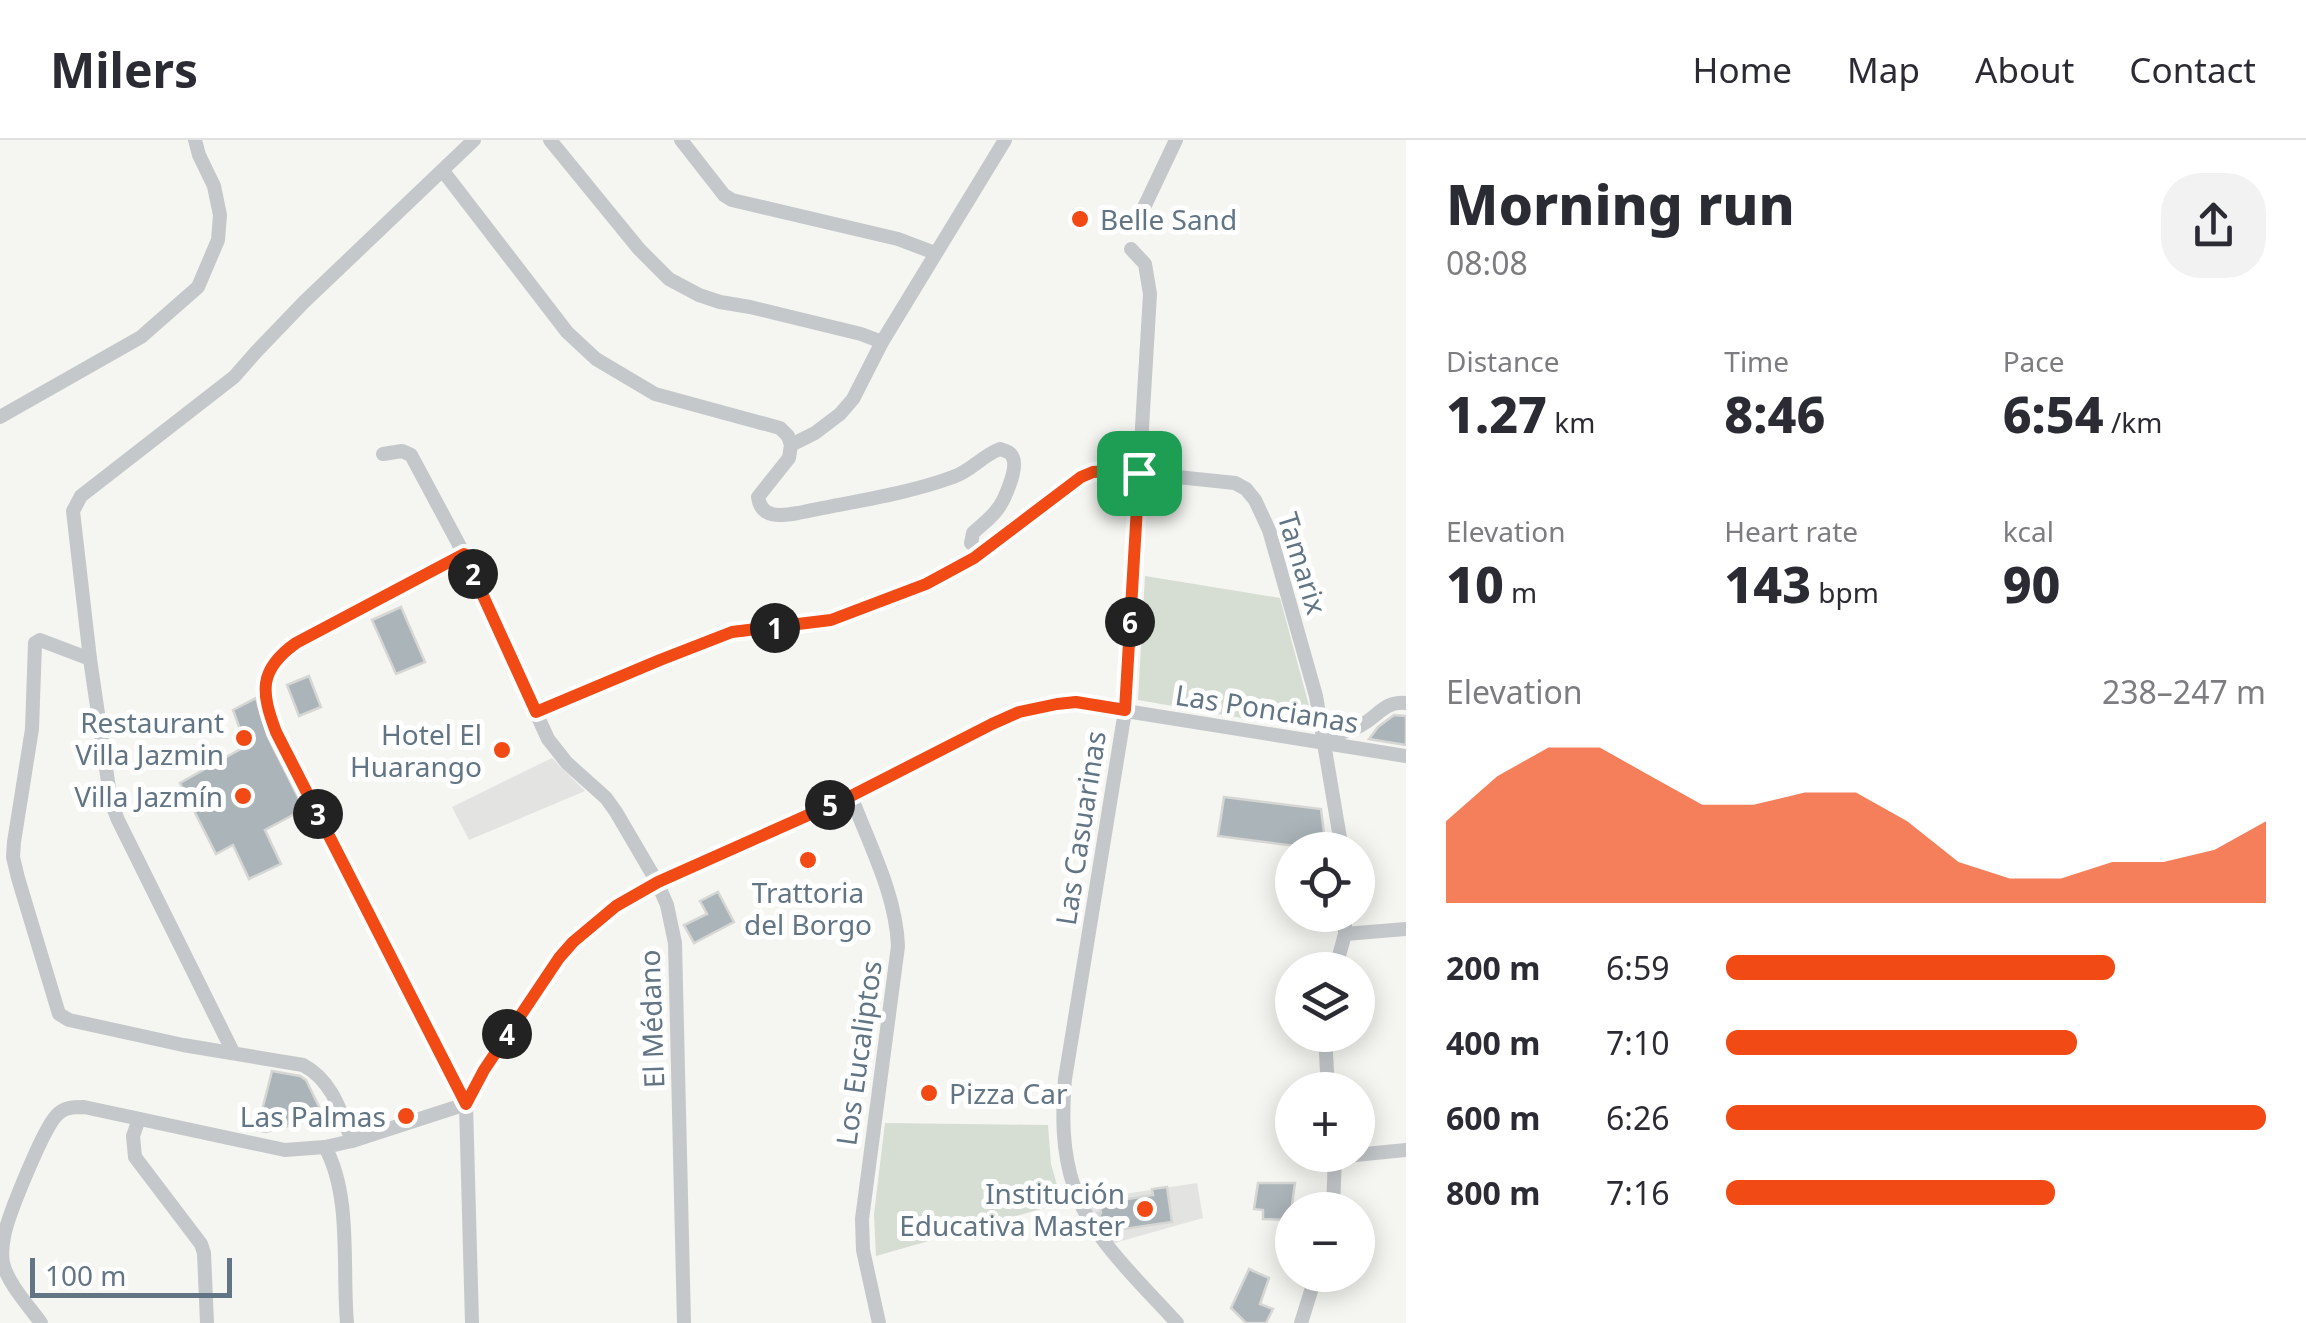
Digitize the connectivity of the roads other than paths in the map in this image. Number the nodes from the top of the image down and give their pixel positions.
1 (194, 140) edge
2 (474, 140) edge
3 (550, 140) edge
4 (682, 140) edge
5 (1005, 140) edge
6 (1176, 140) edge
7 (443, 171) junction
8 (1138, 220) dead end
9 (1131, 249) dead end
10 (935, 253) junction
11 (882, 342) junction
12 (0, 417) edge
13 (791, 445) junction
14 (383, 454) dead end
15 (1139, 473) junction
16 (982, 552) junction
17 (464, 554) junction
18 (90, 658) junction
19 (1406, 703) edge
20 (1125, 710) junction
21 (536, 712) junction
22 (1324, 739) junction
23 (1406, 756) edge
24 (851, 796) junction
25 (1339, 832) edge
26 (658, 882) junction
27 (1406, 929) edge
28 (1345, 934) joint
29 (1340, 952) edge
30 (233, 1052) junction
31 (466, 1104) junction
32 (139, 1119) junction
33 (352, 1141) junction
34 (325, 1148) junction
35 (1406, 1150) edge
36 (1375, 1153) edge
37 (1311, 1292) edge
38 (41, 1323) edge
39 (207, 1323) edge
40 (347, 1323) edge
41 (472, 1323) edge
42 (684, 1323) edge
43 (880, 1323) edge
44 (1176, 1323) edge
45 (1301, 1323) edge

1 - 12 street
2 - 7 street
3 - 11 street
4 - 10 street
5 - 10 street
6 - 8 street
7 - 13 street
7 - 18 street
9 - 15 street, Las Casuarinas
10 - 11 street
11 - 13 street
13 - 16 street
14 - 17 street, El Médano
15 - 16 street, Tamarix
15 - 20 street, Las Casuarinas
15 - 22 street, Tamarix
16 - 21 street, Tamarix
17 - 21 street, El Médano
17 - 31 street
18 - 30 street
18 - 30 street
19 - 22 street
20 - 22 street, Las Poncianas
20 - 24 street, Las Poncianas
20 - 44 street, Las Casuarinas
21 - 26 street, El Médano
22 - 23 street, Las Poncianas
22 - 25 street, Tamarix
24 - 26 street, Las Poncianas
24 - 43 street, Los Eucaliptos
26 - 31 street, Las Poncianas
26 - 42 street, El Médano
27 - 28 street
28 - 29 street
30 - 33 street
31 - 33 street
31 - 41 street
32 - 34 street
32 - 38 street
32 - 39 street
33 - 34 street
34 - 40 street
35 - 36 street
37 - 45 street

